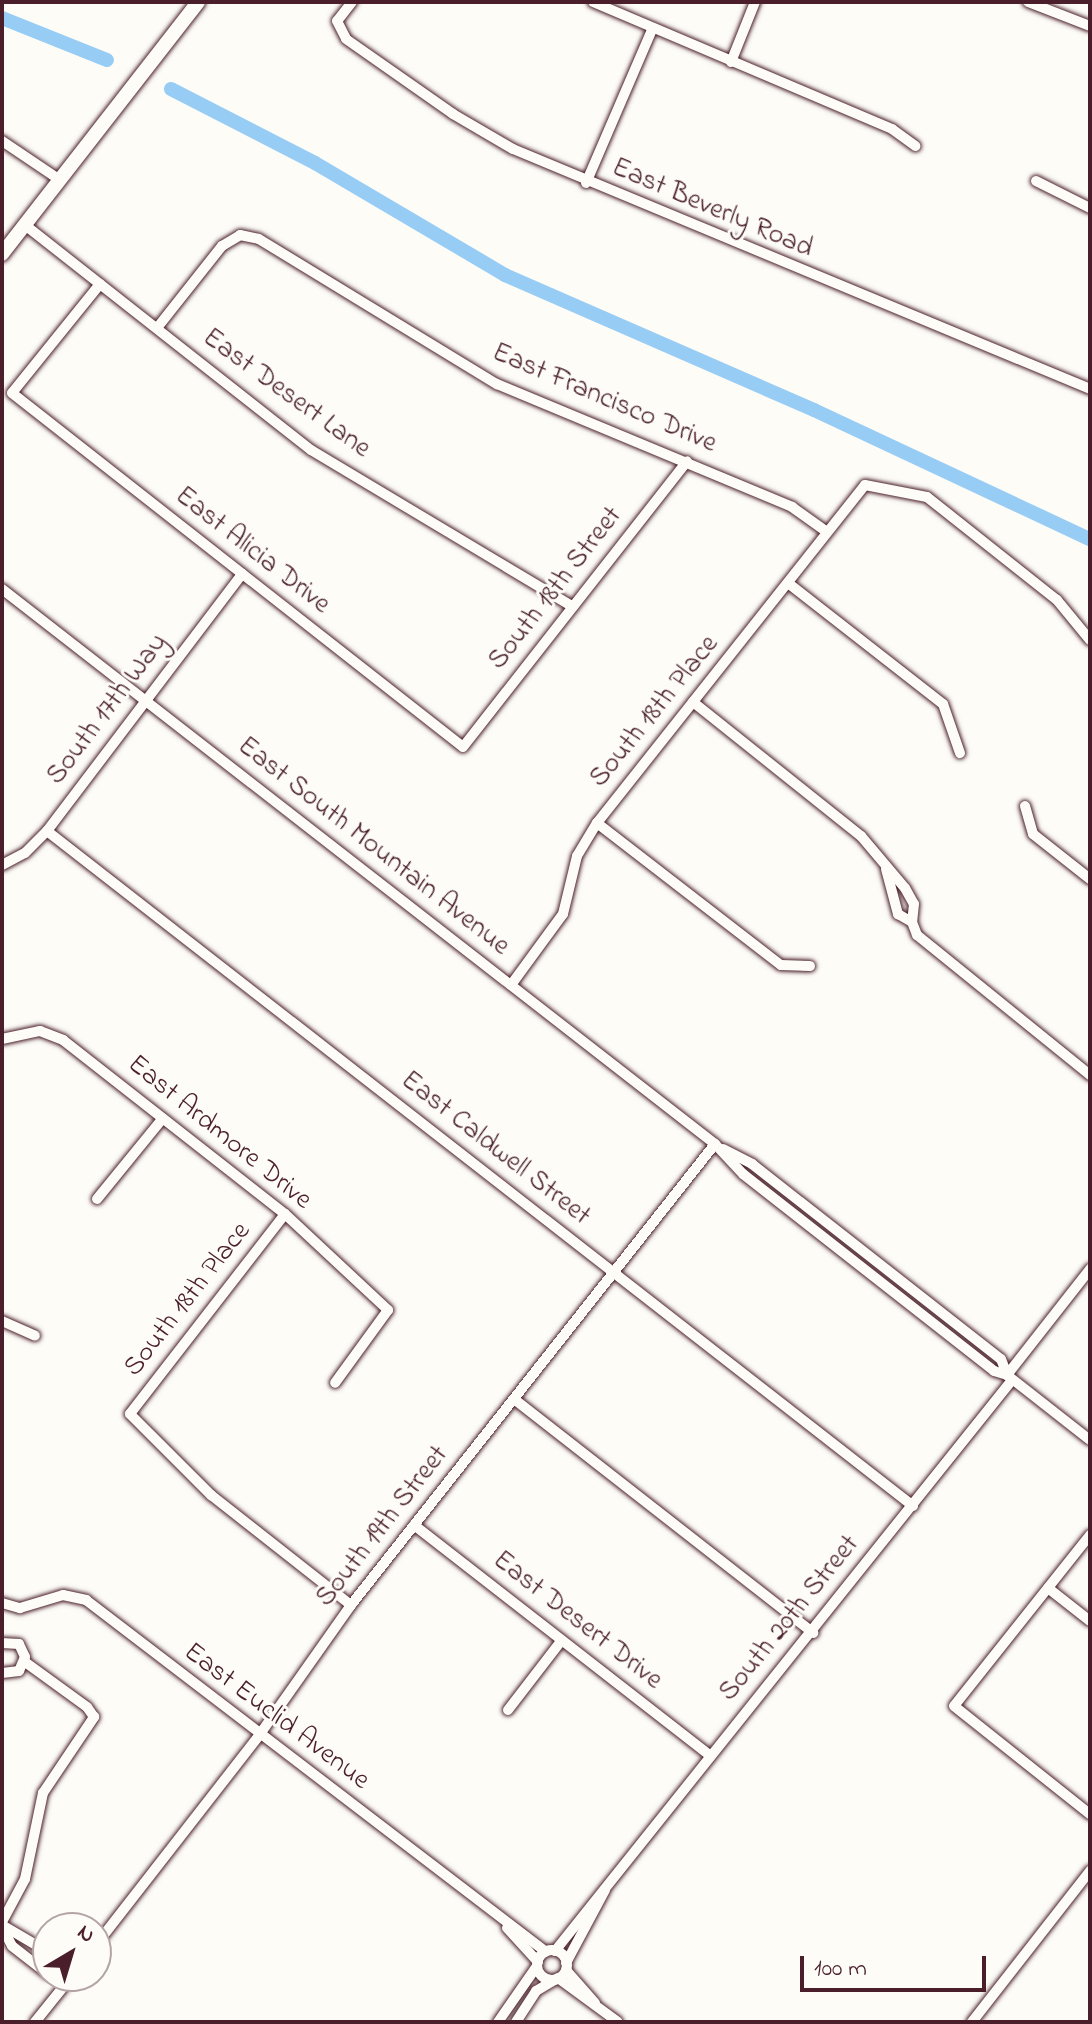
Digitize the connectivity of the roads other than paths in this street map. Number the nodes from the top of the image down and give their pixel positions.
1 (198, 2) edge
2 (352, 2) edge
3 (593, 2) edge
4 (755, 2) edge
5 (1028, 2) edge
6 (1090, 26) edge
7 (652, 30) junction
8 (731, 62) junction
9 (2, 141) edge
10 (915, 146) dead end
11 (60, 180) junction
12 (1036, 181) dead end
13 (586, 183) junction
14 (1090, 208) edge
15 (25, 225) junction
16 (2, 254) edge
17 (100, 284) junction
18 (157, 328) junction
19 (1090, 389) edge
20 (687, 461) junction
21 (827, 532) junction
22 (242, 574) junction
23 (788, 583) junction
24 (2, 589) edge
25 (573, 607) junction
26 (1090, 640) edge
27 (145, 699) junction
28 (693, 702) junction
29 (463, 747) joint
30 (960, 753) dead end
31 (1025, 806) dead end
32 (597, 823) junction
33 (47, 831) junction
34 (2, 865) edge
35 (886, 869) junction
36 (1090, 879) edge
37 (912, 922) junction
38 (810, 966) dead end
39 (511, 985) junction
40 (2, 1039) edge
41 (1090, 1075) edge
42 (163, 1118) junction
43 (715, 1144) junction
44 (97, 1199) dead end
45 (285, 1214) junction
46 (1090, 1269) edge
47 (614, 1272) junction
48 (2, 1321) edge
49 (35, 1336) dead end
50 (1010, 1378) junction
51 (335, 1383) dead end
52 (514, 1399) junction
53 (1090, 1440) edge
54 (913, 1506) junction
55 (414, 1525) junction
56 (1090, 1535) edge
57 (1048, 1588) junction
58 (2, 1603) edge
59 (351, 1605) junction
60 (1090, 1621) edge
61 (813, 1633) junction
62 (562, 1640) junction
63 (2, 1643) edge
64 (25, 1662) junction
65 (2, 1673) edge
66 (508, 1710) dead end
67 (260, 1734) junction
68 (711, 1756) junction
69 (1090, 1814) edge
70 (1090, 1871) edge
71 (605, 1890) junction
72 (112, 1924) edge
73 (2, 1925) edge
74 (506, 1926) junction
75 (32, 1941) edge
76 (32, 1950) edge
77 (550, 1951) junction
78 (26, 1957) junction
79 (32, 1962) edge
80 (538, 1964) junction
81 (561, 1973) junction
82 (58, 1992) edge
83 (35, 2022) edge
84 (498, 2022) edge
85 (516, 2022) edge
86 (618, 2022) edge
87 (972, 2022) edge

1 - 11 main road
2 - 13 street, East Beverly Road
3 - 7 street
4 - 8 street
5 - 6 street
7 - 8 street
7 - 13 street
8 - 10 street
9 - 11 street
11 - 15 main road
12 - 14 street
13 - 19 street, East Beverly Road
15 - 16 main road
15 - 17 street, East Desert Lane
17 - 18 street, East Desert Lane
17 - 22 street, East Alicia Drive
18 - 20 street, East Francisco Drive
18 - 25 street, East Desert Lane
20 - 21 street, East Francisco Drive
20 - 25 street, South 18th Street
21 - 23 street, South 18th Place
21 - 26 street, South 18th Place
22 - 27 street, South 17th Way
22 - 29 street, East Alicia Drive
23 - 28 street, South 18th Place
23 - 30 street
24 - 27 street, East South Mountain Avenue
25 - 29 street, South 18th Street
27 - 33 street, South 17th Way
27 - 39 street, East South Mountain Avenue
28 - 32 street, South 18th Place
28 - 35 street
31 - 36 street
32 - 38 street
32 - 39 street, South 18th Place
33 - 34 street, South 17th Way
33 - 47 street, East Caldwell Street
35 - 37 street
35 - 37 street
37 - 41 street
39 - 43 street, East South Mountain Avenue
40 - 42 street, East Ardmore Drive
42 - 44 street
42 - 45 street, East Ardmore Drive
43 - 47 street, South 19th Street
43 - 50 street, East South Mountain Avenue
45 - 51 street, East Ardmore Drive
45 - 59 street, South 18th Place
46 - 50 street, South 20th Street
47 - 52 street, South 19th Street
47 - 54 street, East Caldwell Street
48 - 49 street
50 - 53 street, East South Mountain Avenue
50 - 54 street, South 20th Street
52 - 55 street, South 19th Street
52 - 61 street
54 - 61 street, South 20th Street
55 - 59 street, South 19th Street
55 - 62 street, East Desert Drive
56 - 57 street
57 - 60 street
57 - 69 street
58 - 67 street, East Euclid Avenue
59 - 67 street, South 19th Street
61 - 68 street, South 20th Street
62 - 66 street
62 - 68 street, East Desert Drive
63 - 64 street
64 - 65 street
64 - 73 street
67 - 72 street, South 19th Street
67 - 74 street, East Euclid Avenue
68 - 71 street, South 20th Street
70 - 87 street
71 - 77 street, South 20th Street
71 - 81 street, South 20th Street
73 - 75 street
73 - 78 street
74 - 77 street, East Euclid Avenue
74 - 80 street, East Euclid Avenue
76 - 78 street
77 - 80 street, South 20th Street
77 - 81 street, East Euclid Avenue
78 - 79 street
80 - 81 street, East Euclid Avenue
80 - 84 street
81 - 85 street, South 20th Street
81 - 86 street
82 - 83 street

